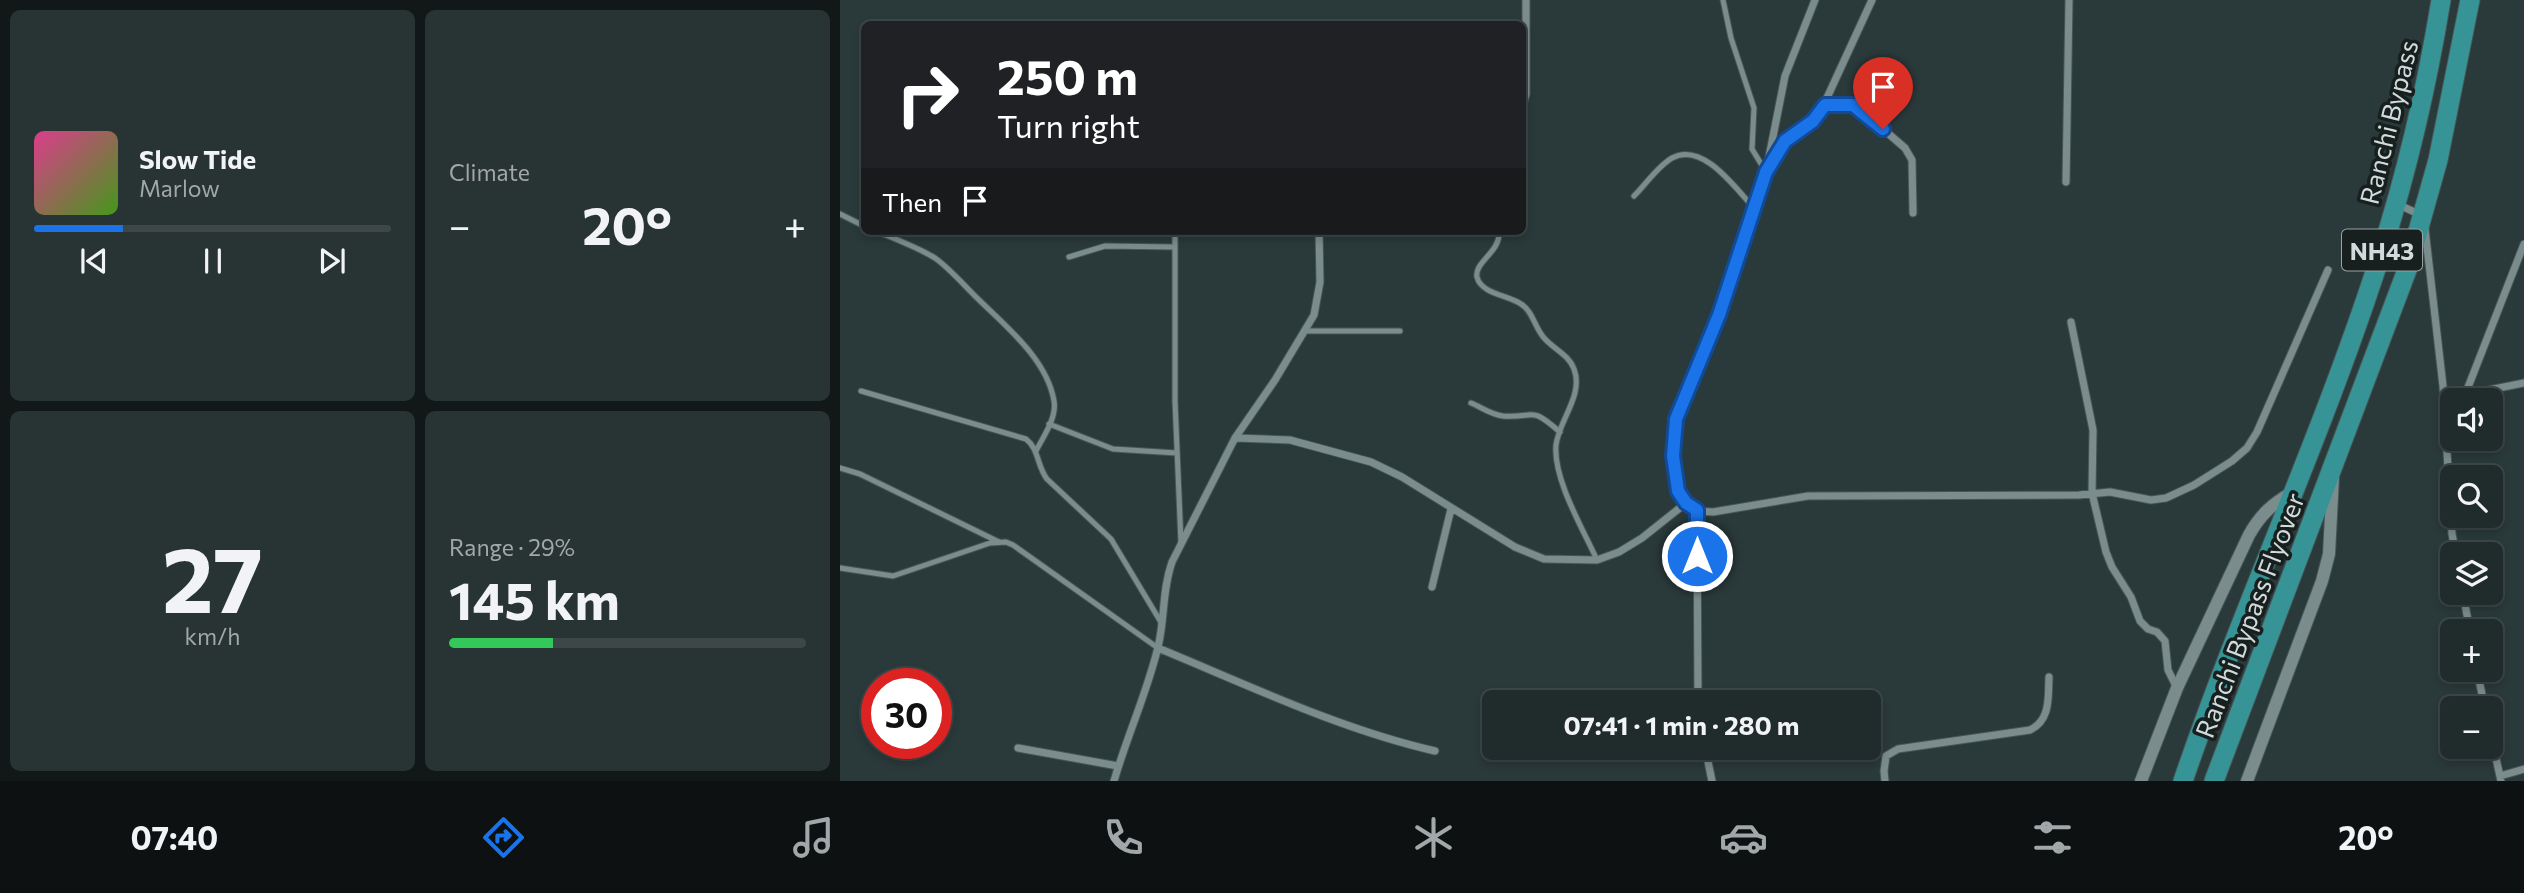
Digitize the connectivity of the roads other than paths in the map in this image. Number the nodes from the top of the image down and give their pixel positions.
1 (1526, 0) edge
2 (1723, 0) edge
3 (1815, 0) edge
4 (1871, 0) edge
5 (2069, 0) edge
6 (2441, 0) edge
7 (2470, 0) edge
8 (1526, 21) edge
9 (1825, 105) junction
10 (1766, 172) junction
11 (2066, 182) dead end
12 (1634, 196) dead end
13 (2396, 204) junction
14 (1754, 208) junction
15 (1913, 212) dead end
16 (840, 214) edge
17 (2423, 216) junction
18 (861, 224) edge
19 (885, 235) edge
20 (1175, 235) edge
21 (1319, 235) edge
22 (1499, 235) edge
23 (2524, 244) edge
24 (1175, 247) junction
25 (1069, 257) dead end
26 (2328, 270) dead end
27 (2071, 322) dead end
28 (1306, 331) junction
29 (1400, 331) dead end
30 (2524, 383) edge
31 (2443, 388) edge
32 (2468, 388) edge
33 (2499, 388) edge
34 (861, 391) dead end
35 (1471, 402) dead end
36 (1049, 424) junction
37 (1560, 432) junction
38 (1235, 438) junction
39 (1036, 451) junction
40 (2447, 451) edge
41 (1177, 453) junction
42 (2334, 467) junction
43 (840, 468) edge
44 (2294, 492) junction
45 (2092, 493) junction
46 (1686, 503) junction
47 (1451, 509) junction
48 (1697, 510) junction
49 (999, 542) junction
50 (2454, 542) edge
51 (1181, 545) junction
52 (1597, 559) junction
53 (840, 568) edge
54 (1432, 587) dead end
55 (1163, 624) junction
56 (1158, 648) junction
57 (2049, 677) dead end
58 (2177, 688) junction
59 (1698, 690) edge
60 (1018, 748) dead end
61 (1435, 751) dead end
62 (2496, 759) edge
63 (1708, 760) edge
64 (1118, 766) junction
65 (2524, 769) edge
66 (2500, 779) edge
67 (1114, 781) edge
68 (1712, 781) edge
69 (1885, 781) edge
70 (2141, 781) edge
71 (2183, 781) edge
72 (2214, 781) edge
73 (2247, 781) edge

1 - 8 street
2 - 10 lane
3 - 10 street
4 - 9 street
5 - 11 street
6 - 13 highway, Ranchi Bypass / NH43
7 - 17 highway, Ranchi Bypass / NH43
9 - 10 street
9 - 15 street
10 - 14 street
12 - 14 lane
13 - 17 street
13 - 44 highway, Ranchi Bypass / NH43
14 - 46 street
16 - 18 lane
17 - 31 street
17 - 42 highway, Ranchi Bypass / NH43
19 - 36 lane
20 - 24 lane
21 - 28 street
22 - 37 lane
23 - 32 street
24 - 25 lane
24 - 41 lane
26 - 45 street
27 - 45 street
28 - 29 lane
28 - 38 street
30 - 33 street
34 - 39 lane
35 - 37 lane
36 - 39 lane
36 - 41 lane
37 - 52 lane
38 - 47 street
38 - 51 street
39 - 55 lane
40 - 50 street
41 - 51 lane
42 - 72 highway, Ranchi Bypass Flyover / NH43
42 - 73 street
43 - 49 lane
44 - 58 street
44 - 71 highway, Ranchi Bypass Flyover / NH43
45 - 48 street
45 - 58 street
46 - 48 street
46 - 52 street
47 - 52 street
47 - 54 street
48 - 59 street
49 - 53 lane
49 - 56 lane
51 - 55 street
55 - 56 street
56 - 61 street
56 - 64 street
57 - 69 street
58 - 70 street
60 - 64 street
62 - 66 street
63 - 68 street
64 - 67 street
65 - 66 street

